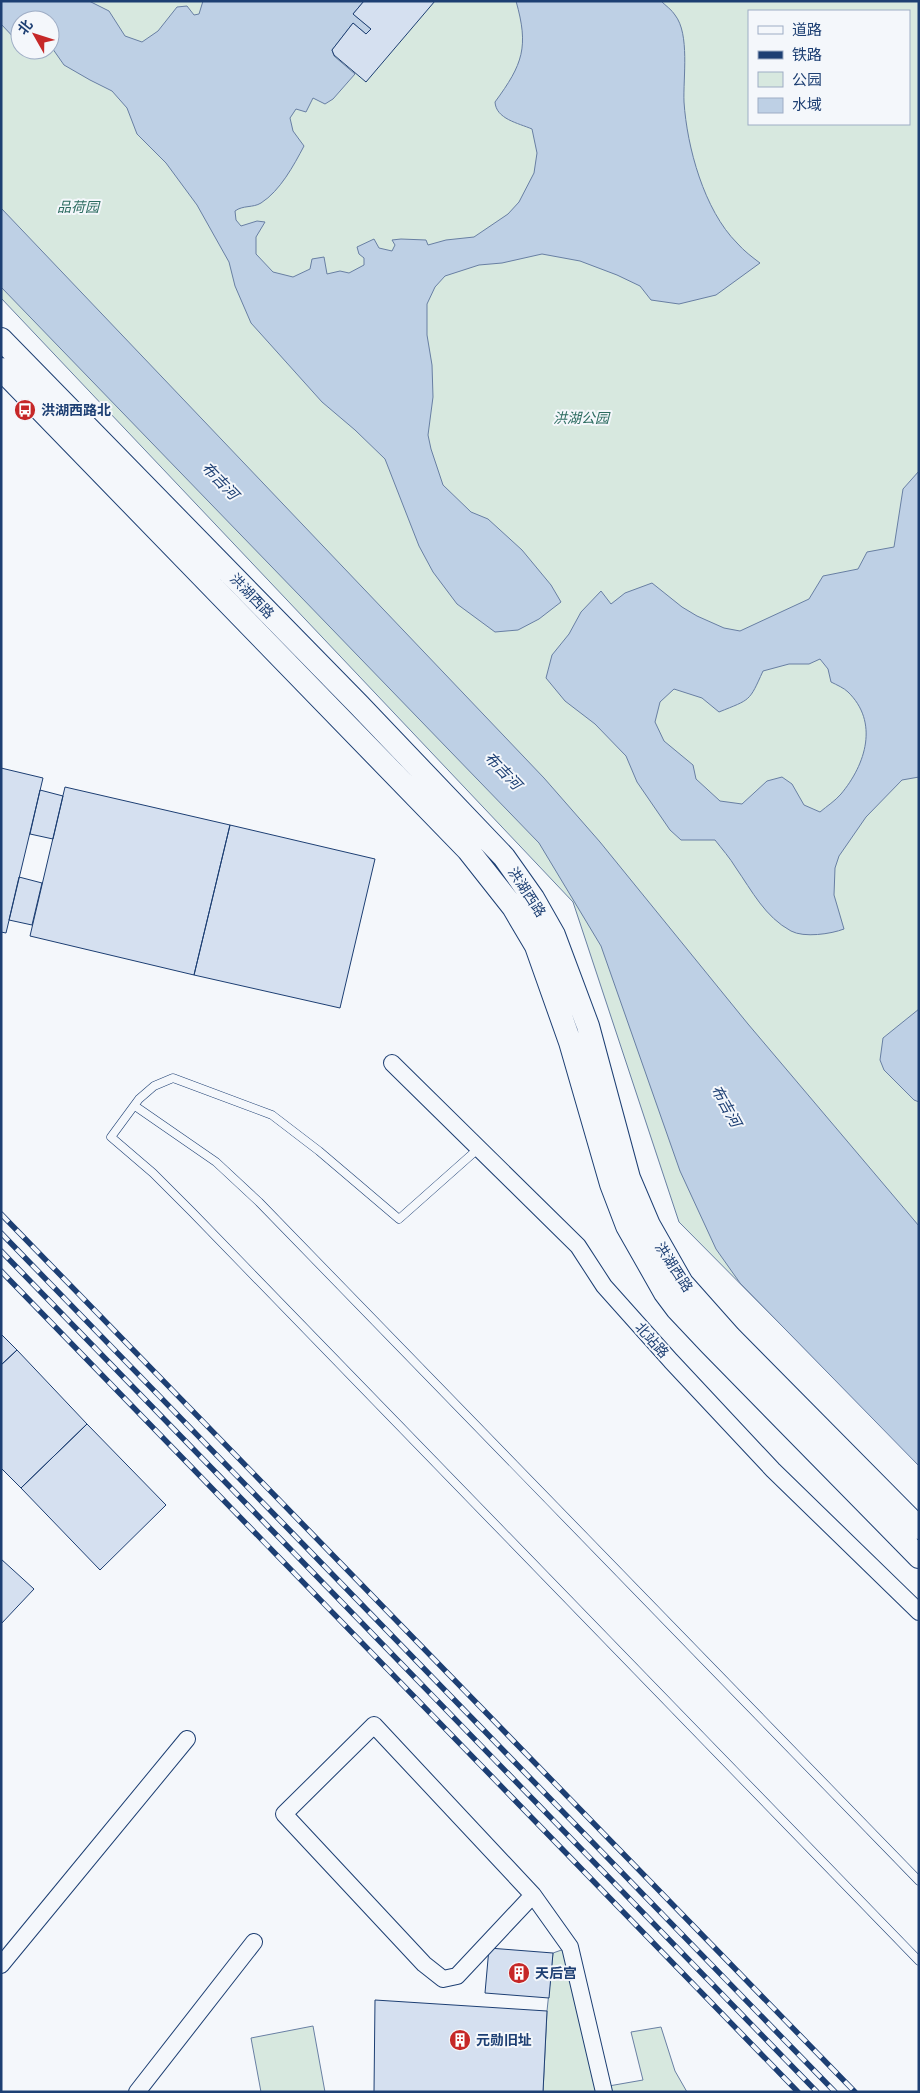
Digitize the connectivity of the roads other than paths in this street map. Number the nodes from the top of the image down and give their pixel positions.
1 (1, 339) edge
2 (1, 369) edge
3 (392, 1062) dead end
4 (135, 1106) junction
5 (479, 1148) junction
6 (919, 1528) edge
7 (919, 1557) edge
8 (919, 1612) edge
9 (187, 1739) dead end
10 (919, 1881) edge
11 (534, 1895) junction
12 (254, 1942) dead end
13 (919, 1961) edge
14 (1, 1965) edge
15 (137, 2092) edge
16 (604, 2092) edge

1 - 6 main road, 洪湖西路
2 - 7 main road, 洪湖西路
3 - 5 street, 北站路
4 - 5 lane
4 - 10 lane
4 - 13 lane
5 - 8 street, 北站路
9 - 14 street
11 - 11 street
11 - 16 street
12 - 15 street

